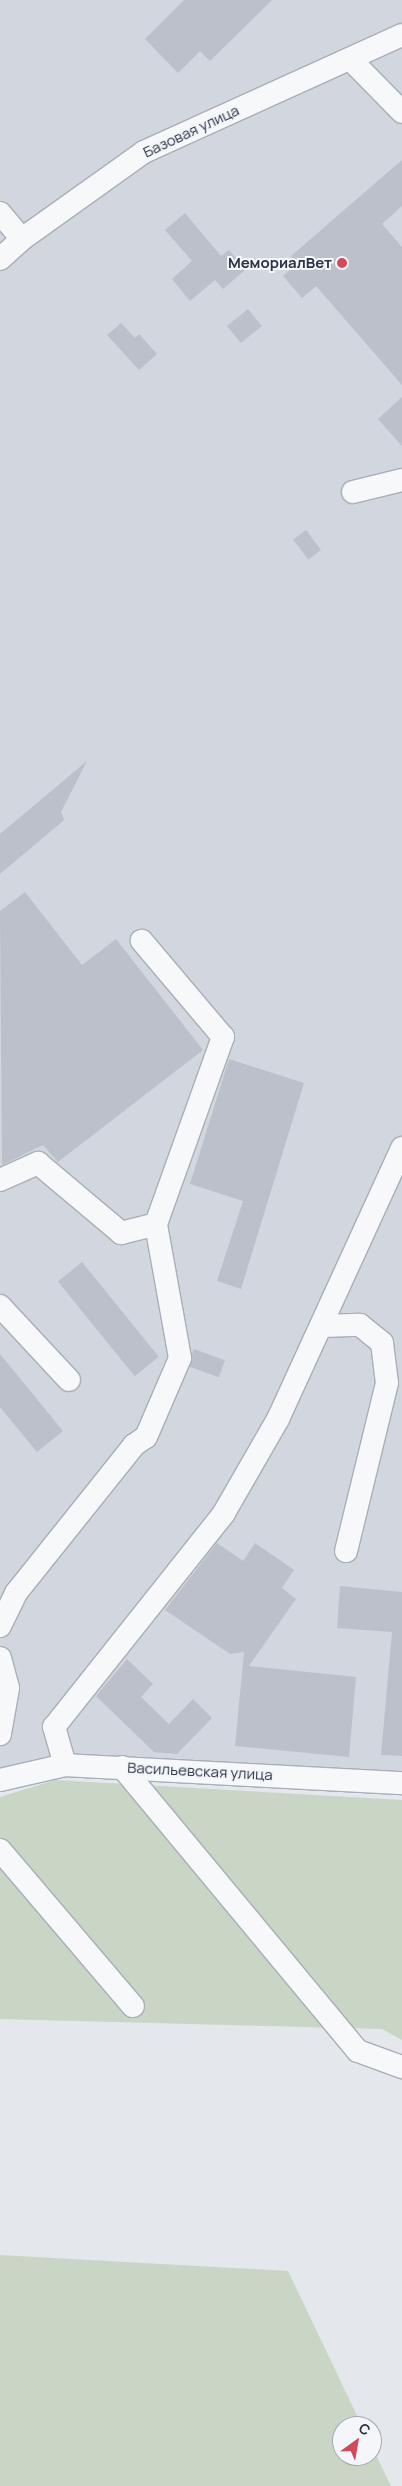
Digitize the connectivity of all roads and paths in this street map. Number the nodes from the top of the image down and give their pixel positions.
1 (402, 35) edge
2 (350, 59) junction
3 (402, 112) edge
4 (0, 213) edge
5 (22, 239) junction
6 (0, 259) edge
7 (402, 480) edge
8 (353, 492) dead end
9 (142, 941) dead end
10 (402, 1148) edge
11 (0, 1180) edge
12 (156, 1224) junction
13 (0, 1306) edge
14 (322, 1326) junction
15 (69, 1380) dead end
16 (346, 1551) dead end
17 (0, 1626) edge
18 (0, 1658) edge
19 (0, 1734) edge
20 (65, 1765) junction
21 (122, 1767) junction
22 (0, 1780) edge
23 (402, 1784) edge
24 (0, 1850) edge
25 (133, 2006) dead end
26 (402, 2066) edge

1 - 2 street, Базовая улица
2 - 3 street
2 - 5 street, Базовая улица
4 - 5 street
5 - 6 street, Базовая улица
7 - 8 street
9 - 12 street
10 - 14 street
11 - 12 street
12 - 17 street
13 - 15 street
14 - 16 street
14 - 20 street
18 - 19 street
20 - 21 street, Васильевская улица
20 - 22 street, Васильевская улица
21 - 23 street, Васильевская улица
21 - 26 street
24 - 25 street

